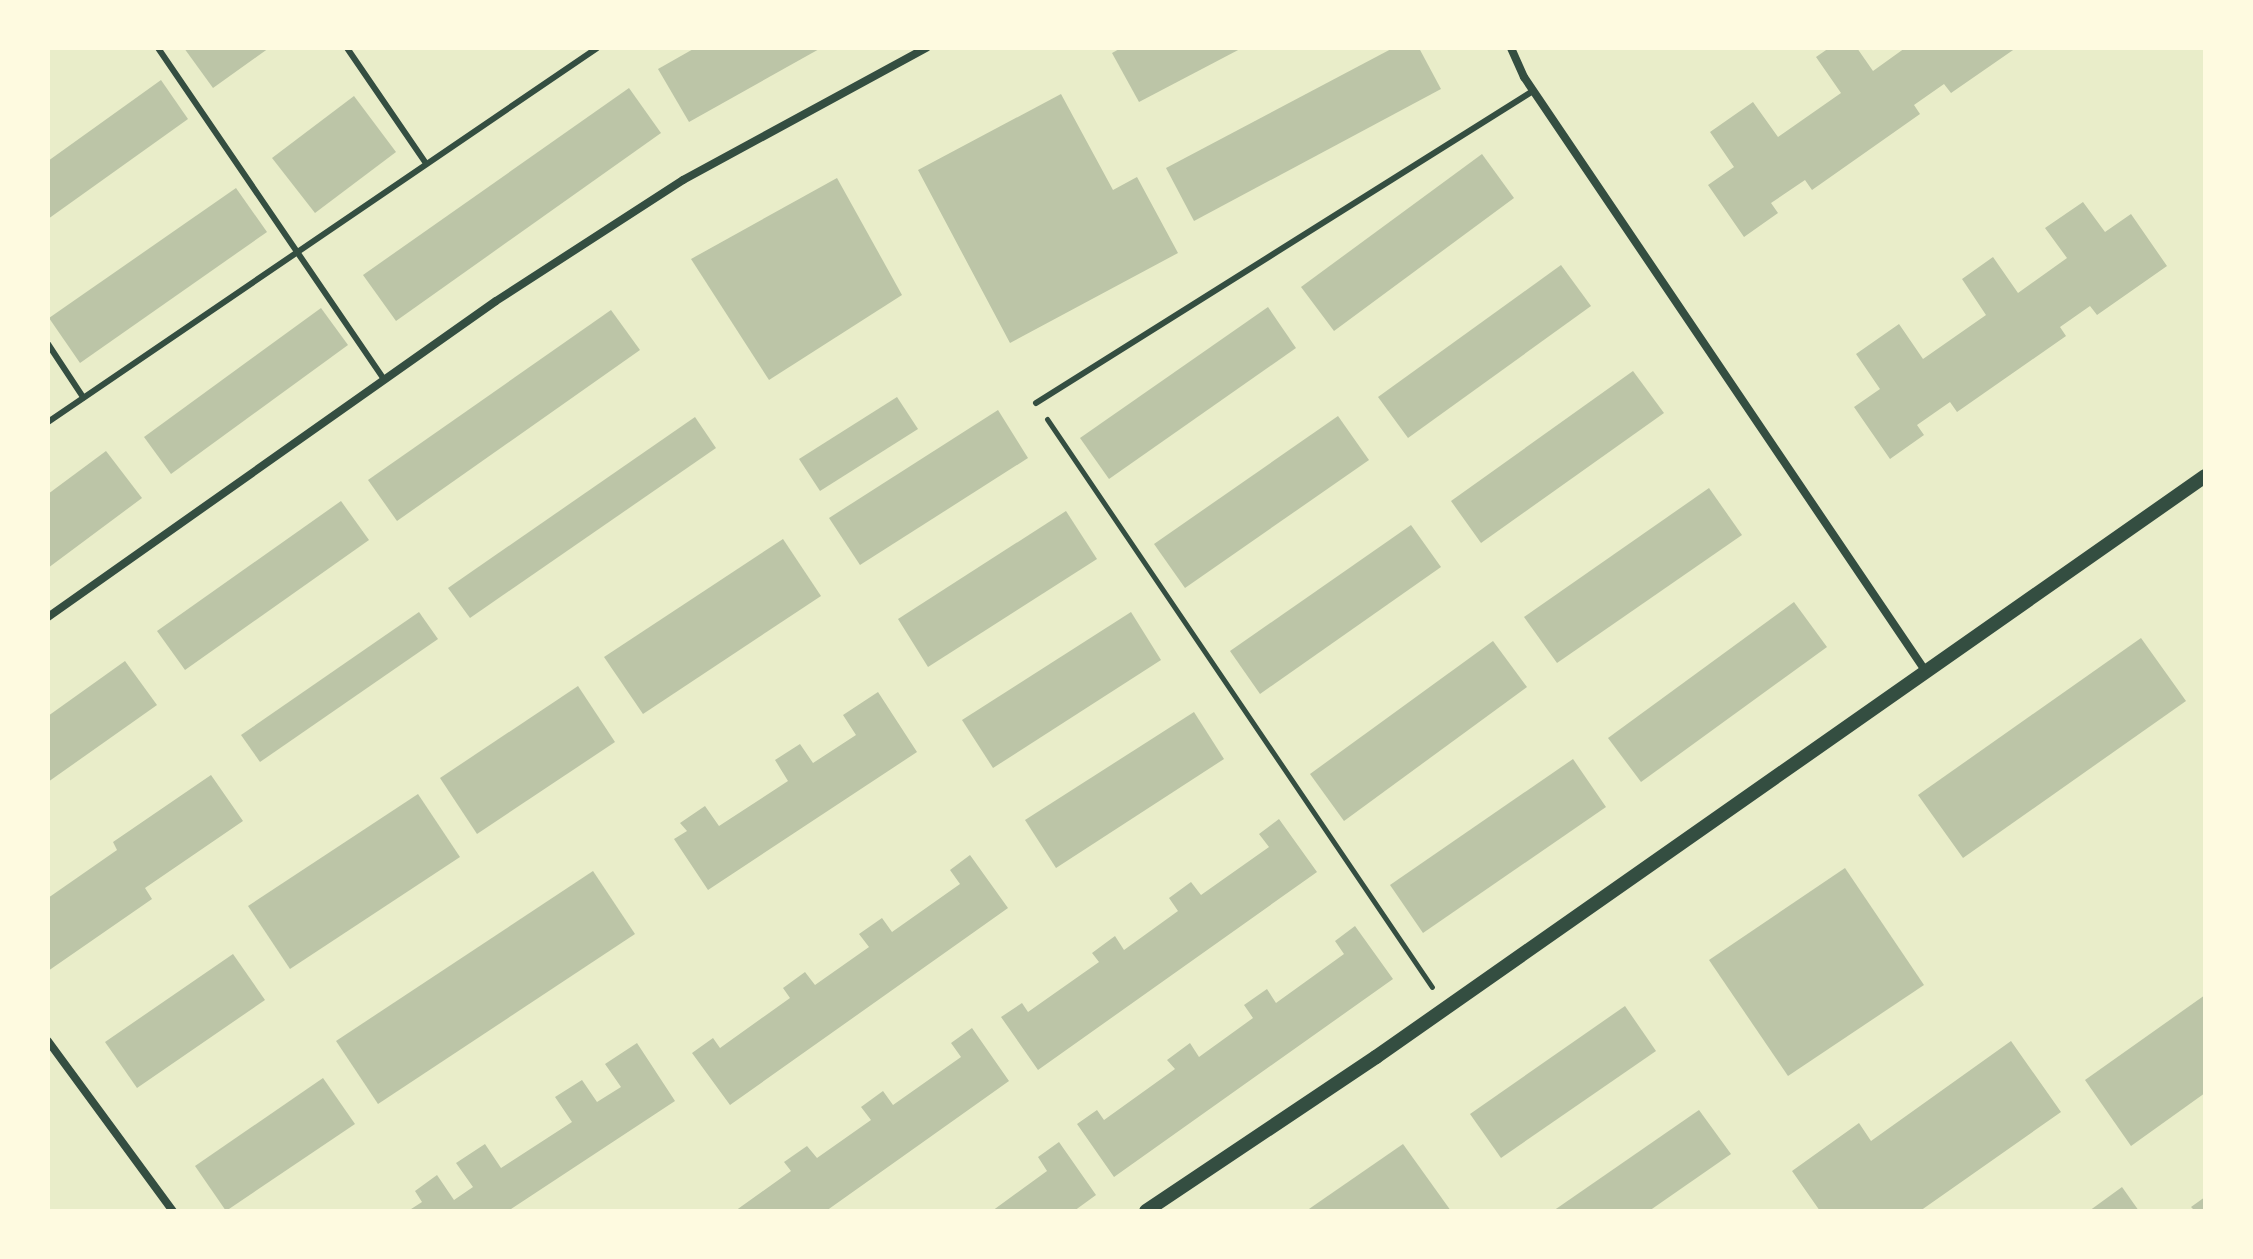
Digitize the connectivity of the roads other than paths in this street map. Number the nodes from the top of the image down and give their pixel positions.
1 (158, 48) edge
2 (347, 48) edge
3 (597, 48) edge
4 (926, 48) edge
5 (1511, 48) edge
6 (1533, 91) junction
7 (425, 162) junction
8 (299, 251) junction
9 (48, 344) edge
10 (383, 378) junction
11 (83, 397) junction
12 (1036, 403) road end
13 (48, 422) edge
14 (2205, 476) edge
15 (48, 617) edge
16 (1924, 669) junction
17 (48, 1041) edge
18 (173, 1211) edge
19 (1146, 1211) edge

1 - 8 lane
2 - 7 lane
3 - 7 lane
4 - 10 street
5 - 6 street
6 - 12 lane
6 - 16 street
7 - 8 lane
8 - 10 lane
8 - 11 lane
9 - 11 lane
10 - 15 street
11 - 13 lane
14 - 16 street
16 - 19 street
17 - 18 street

